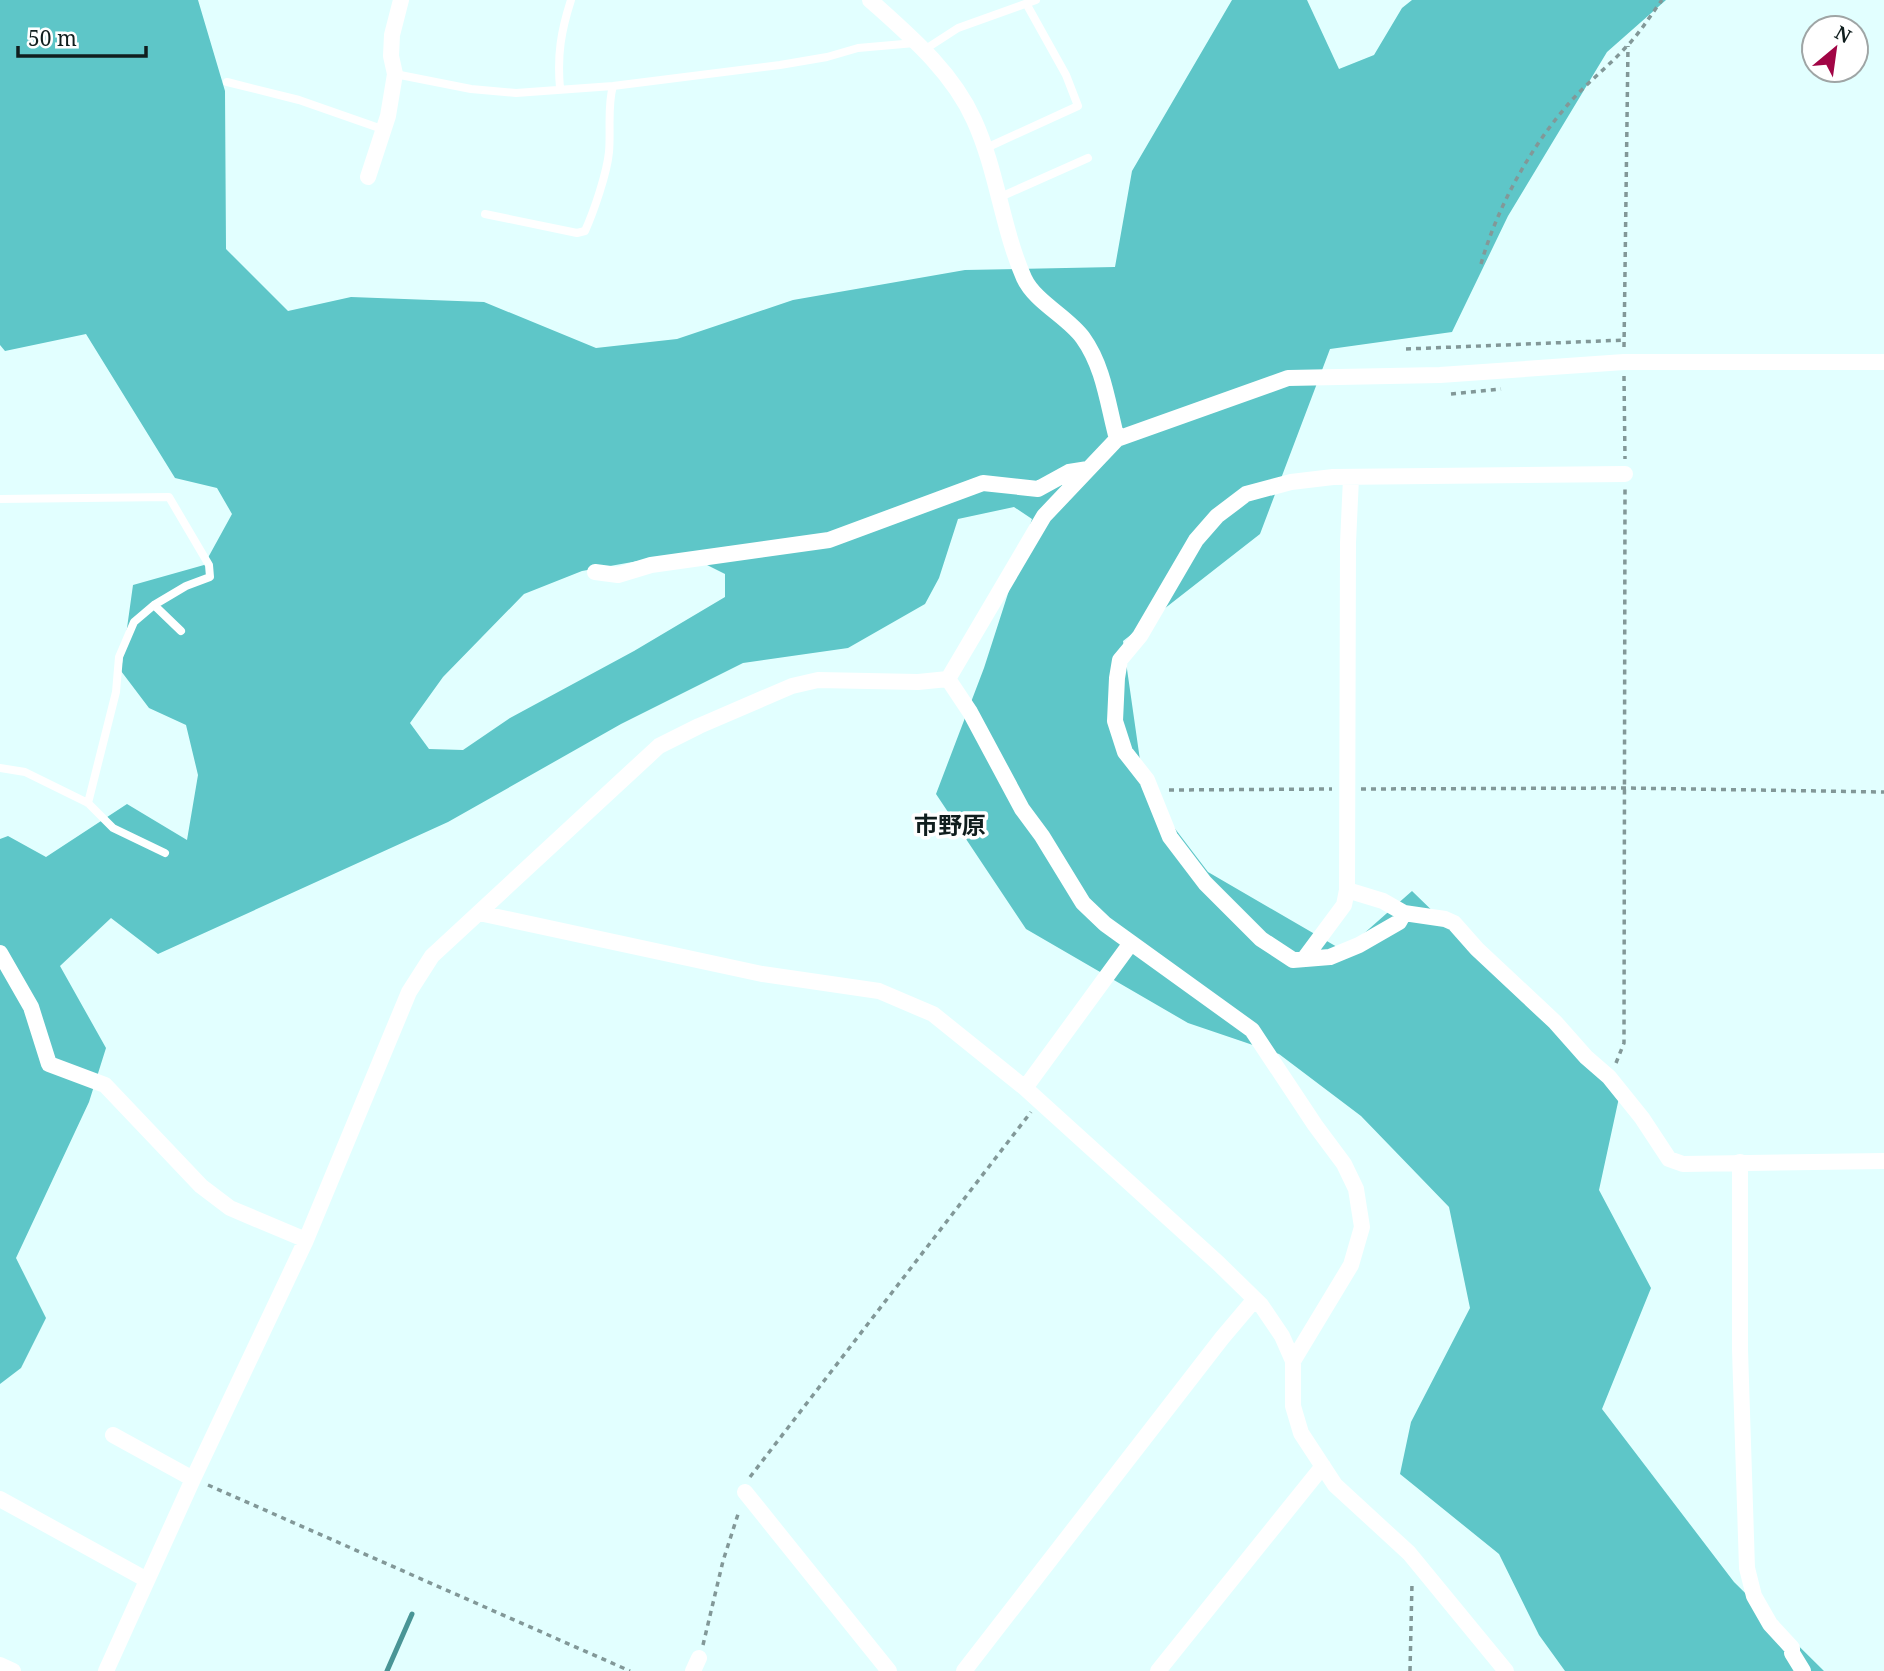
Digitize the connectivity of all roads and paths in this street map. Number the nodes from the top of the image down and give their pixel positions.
1 (401, 0) edge
2 (571, 0) edge
3 (870, 0) edge
4 (1036, 0) edge
5 (1662, 0) edge
6 (1027, 5) junction
7 (921, 46) junction
8 (1628, 46) junction
9 (395, 74) junction
10 (227, 82) dead end
11 (613, 86) junction
12 (559, 88) junction
13 (382, 129) junction
14 (984, 149) junction
15 (1088, 159) dead end
16 (368, 177) dead end
17 (998, 198) junction
18 (485, 214) dead end
19 (1481, 264) dead end
20 (1625, 340) junction
21 (1406, 349) dead end
22 (1624, 362) junction
23 (1884, 362) edge
24 (1117, 439) junction
25 (1088, 469) junction
26 (1625, 474) junction
27 (1351, 478) junction
28 (0, 499) edge
29 (595, 572) dead end
30 (154, 605) junction
31 (180, 631) dead end
32 (948, 679) junction
33 (0, 768) edge
34 (1626, 788) junction
35 (1349, 789) junction
36 (1167, 790) dead end
37 (1884, 792) edge
38 (88, 803) junction
39 (165, 853) dead end
40 (1347, 890) junction
41 (479, 913) junction
42 (1404, 913) junction
43 (1131, 943) junction
44 (0, 953) edge
45 (1304, 959) junction
46 (1609, 1077) junction
47 (1025, 1088) junction
48 (1039, 1102) junction
49 (1884, 1161) edge
50 (1740, 1162) junction
51 (306, 1240) junction
52 (1255, 1299) junction
53 (1293, 1362) junction
54 (113, 1435) dead end
55 (1323, 1466) junction
56 (193, 1479) junction
57 (744, 1492) junction
58 (0, 1499) edge
59 (1413, 1560) junction
60 (147, 1580) junction
61 (876, 1655) junction
62 (0, 1665) edge
63 (696, 1665) edge
64 (13, 1671) edge
65 (106, 1671) edge
66 (630, 1671) edge
67 (866, 1671) edge
68 (889, 1671) edge
69 (964, 1671) edge
70 (1158, 1671) edge
71 (1410, 1671) edge
72 (1506, 1671) edge
73 (1803, 1671) edge

1 - 9 street
2 - 12 lane
3 - 7 street
4 - 6 lane
5 - 8 path
6 - 7 lane
6 - 14 lane
7 - 11 lane
7 - 14 street
8 - 19 path
8 - 20 path
9 - 12 lane
9 - 13 street
10 - 13 lane
11 - 12 lane
11 - 18 lane
13 - 16 street
14 - 17 street
15 - 17 lane
17 - 24 street
20 - 21 path
20 - 22 path
22 - 23 street
22 - 24 street
22 - 26 path
24 - 25 street
25 - 29 street
25 - 32 street
26 - 27 street
26 - 34 path
27 - 35 street
27 - 45 street
28 - 30 lane
30 - 31 lane
30 - 38 lane
32 - 41 street
32 - 43 street
33 - 38 lane
34 - 35 path
34 - 37 path
34 - 46 path
35 - 36 path
35 - 40 street
38 - 39 lane
40 - 42 street
40 - 45 street
41 - 47 street
41 - 51 street
42 - 45 street
42 - 46 street
43 - 47 street
43 - 53 street
44 - 51 street
46 - 50 street
47 - 48 street
48 - 52 street
48 - 57 path
49 - 50 street
50 - 73 street
51 - 56 street
52 - 53 street
52 - 69 street
53 - 55 street
54 - 56 street
55 - 59 street
55 - 70 street
56 - 60 street
56 - 66 path
57 - 61 street
57 - 63 path
58 - 60 street
59 - 71 path
59 - 72 street
60 - 65 street
61 - 67 street
61 - 68 street
62 - 64 street

